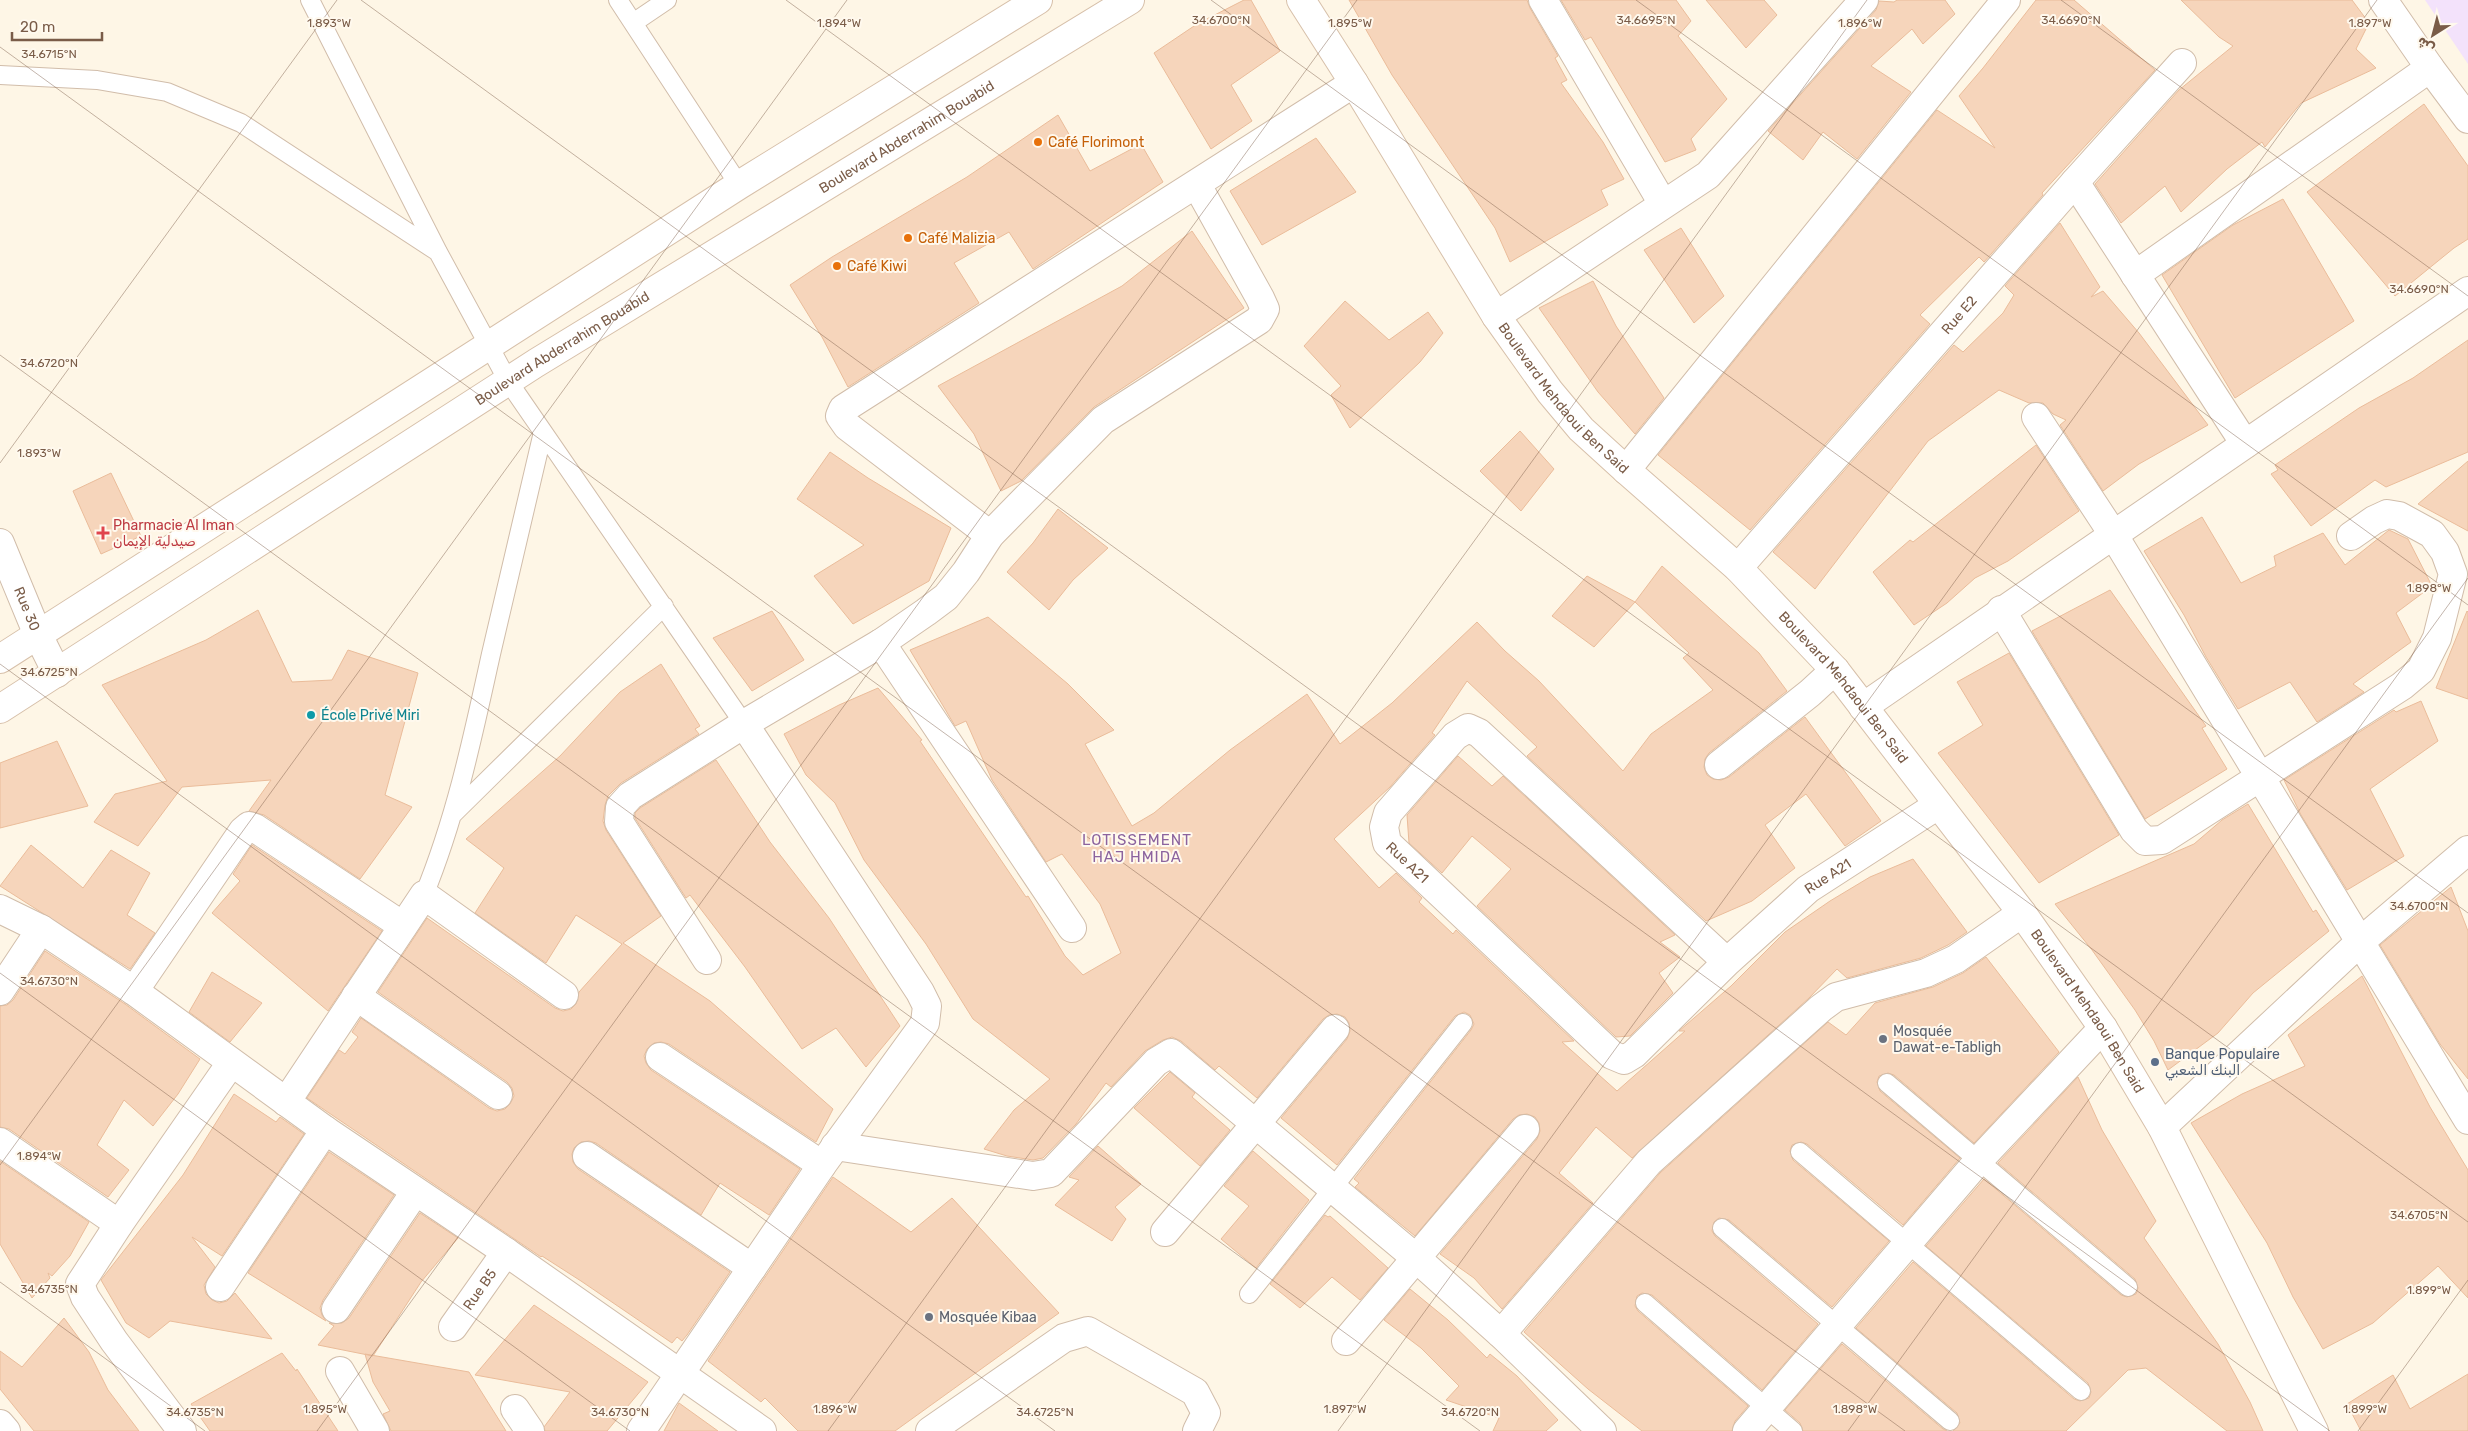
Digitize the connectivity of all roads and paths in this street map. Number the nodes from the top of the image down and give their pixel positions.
1 (310, 0) edge
2 (618, 0) edge
3 (668, 0) edge
4 (1038, 0) edge
5 (1130, 0) edge
6 (1301, 0) edge
7 (1543, 0) edge
8 (1864, 0) edge
9 (2006, 0) edge
10 (2383, 0) edge
11 (633, 23) junction
12 (2182, 63) dead end
13 (2430, 68) junction
14 (0, 75) edge
15 (1354, 83) junction
16 (2468, 118) edge
17 (2075, 182) junction
18 (1197, 185) junction
19 (738, 186) junction
20 (1663, 204) junction
21 (438, 252) junction
22 (2136, 275) junction
23 (2468, 291) edge
24 (1496, 316) junction
25 (488, 345) junction
26 (508, 381) junction
27 (2036, 417) dead end
28 (543, 432) junction
29 (2246, 444) junction
30 (1626, 470) junction
31 (2113, 534) junction
32 (990, 535) junction
33 (2351, 536) dead end
34 (0, 543) edge
35 (1738, 568) junction
36 (664, 606) junction
37 (2001, 610) junction
38 (38, 635) junction
39 (881, 643) junction
40 (0, 660) edge
41 (1836, 670) junction
42 (57, 673) junction
43 (1863, 707) junction
44 (0, 709) edge
45 (744, 724) junction
46 (1719, 765) dead end
47 (2260, 776) junction
48 (1938, 805) junction
49 (452, 815) junction
50 (2468, 850) edge
51 (424, 896) junction
52 (0, 909) edge
53 (2022, 913) junction
54 (403, 926) junction
55 (1072, 928) dead end
56 (41, 929) junction
57 (2361, 941) junction
58 (707, 960) dead end
59 (1727, 962) junction
60 (0, 991) edge
61 (134, 991) junction
62 (564, 995) dead end
63 (356, 996) junction
64 (1463, 1023) dead end
65 (2103, 1028) junction
66 (1335, 1029) dead end
67 (660, 1057) dead end
68 (231, 1063) junction
69 (1887, 1082) dead end
70 (498, 1095) dead end
71 (286, 1102) junction
72 (2468, 1120) edge
73 (1254, 1123) junction
74 (2162, 1127) junction
75 (1525, 1129) dead end
76 (325, 1130) junction
77 (0, 1142) edge
78 (1800, 1152) dead end
79 (829, 1155) junction
80 (587, 1156) dead end
81 (1978, 1160) junction
82 (1334, 1190) junction
83 (415, 1192) junction
84 (119, 1224) junction
85 (1722, 1228) dead end
86 (1165, 1232) dead end
87 (1908, 1243) junction
88 (506, 1252) junction
89 (1416, 1258) junction
90 (752, 1268) junction
91 (220, 1287) dead end
92 (2128, 1287) dead end
93 (1249, 1294) dead end
94 (1645, 1303) dead end
95 (336, 1309) dead end
96 (1837, 1325) junction
97 (453, 1327) dead end
98 (1501, 1334) junction
99 (1346, 1342) dead end
100 (340, 1371) dead end
101 (680, 1374) junction
102 (2081, 1390) dead end
103 (1766, 1408) junction
104 (515, 1409) dead end
105 (1950, 1421) dead end
106 (0, 1424) edge
107 (6, 1431) edge
108 (182, 1431) edge
109 (375, 1431) edge
110 (530, 1431) edge
111 (641, 1431) edge
112 (762, 1431) edge
113 (930, 1431) edge
114 (1197, 1431) edge
115 (1602, 1431) edge
116 (1747, 1431) edge
117 (1793, 1431) edge
118 (2314, 1431) edge

1 - 21 lane
2 - 11 lane
3 - 11 lane
4 - 19 street
5 - 26 street, Boulevard Abderrahim Bouabid
6 - 15 street, Boulevard Mehdaoui Ben Said
7 - 20 street
8 - 20 street
9 - 30 street
10 - 13 street
11 - 19 lane
12 - 17 street, Rue E2
13 - 16 street
13 - 22 street
14 - 21 lane
15 - 18 street
15 - 24 street, Boulevard Mehdaoui Ben Said
17 - 22 street
17 - 35 street, Rue E2
18 - 32 street
18 - 32 street
19 - 25 street
20 - 24 street
21 - 25 lane
22 - 29 street
23 - 29 street
24 - 30 street, Boulevard Mehdaoui Ben Said
25 - 26 lane
25 - 38 street
26 - 28 lane
26 - 42 street, Boulevard Abderrahim Bouabid
27 - 31 street
28 - 36 lane
28 - 49 lane
29 - 31 street
30 - 35 street, Boulevard Mehdaoui Ben Said
31 - 37 street
31 - 47 street
32 - 39 street
33 - 47 street
34 - 38 street, Rue 30
35 - 41 street, Boulevard Mehdaoui Ben Said
36 - 45 lane
36 - 49 lane
37 - 43 street
37 - 47 street
38 - 40 street
38 - 42 street, Rue 30
39 - 45 street
39 - 55 street
41 - 43 street, Boulevard Mehdaoui Ben Said
41 - 46 street
42 - 44 street, Boulevard Abderrahim Bouabid
43 - 48 street, Boulevard Mehdaoui Ben Said
45 - 58 street
45 - 79 street
47 - 57 street
48 - 53 street, Boulevard Mehdaoui Ben Said
48 - 59 street, Rue A21
49 - 51 lane
50 - 57 street
51 - 54 street
51 - 62 street
52 - 56 street
53 - 65 street, Boulevard Mehdaoui Ben Said
53 - 98 street
54 - 61 street
54 - 63 street
56 - 60 street
56 - 61 street
57 - 72 street
57 - 74 street
59 - 59 street, Rue A21
61 - 68 street
63 - 70 street
63 - 71 street
64 - 82 lane
65 - 74 street, Boulevard Mehdaoui Ben Said
65 - 81 street
66 - 73 street
67 - 79 street
68 - 71 street
68 - 84 street
69 - 81 lane
71 - 76 street
73 - 79 street
73 - 82 street
73 - 86 street
74 - 118 street, Boulevard Mehdaoui Ben Said
75 - 89 street
76 - 83 street
76 - 91 street
77 - 84 street
78 - 87 lane
79 - 90 street
80 - 90 street
81 - 87 street
81 - 92 lane
82 - 89 street
82 - 93 lane
83 - 88 street
83 - 95 street
84 - 108 street
85 - 96 lane
87 - 96 street
87 - 102 lane
88 - 97 street, Rue B5
88 - 101 street
89 - 98 street
89 - 99 street
90 - 101 street
94 - 103 lane
96 - 103 street
96 - 105 lane
98 - 115 street
100 - 109 street
101 - 111 street
101 - 112 street
103 - 116 street
103 - 117 lane
104 - 110 street
106 - 107 street
113 - 114 street

